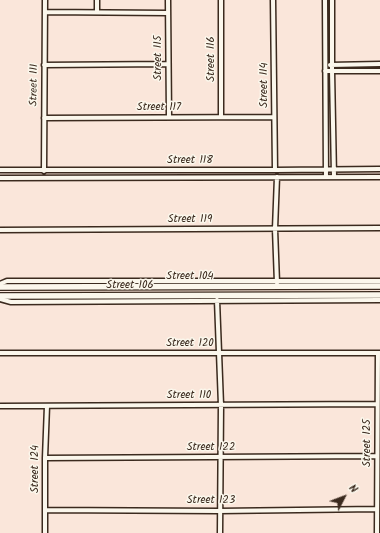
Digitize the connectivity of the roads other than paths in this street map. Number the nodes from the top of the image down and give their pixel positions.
1 (45, 0) edge
2 (97, 0) edge
3 (168, 0) edge
4 (221, 0) edge
5 (273, 0) edge
6 (325, 0) edge
7 (332, 0) edge
8 (45, 12) junction
9 (97, 12) junction
10 (168, 13) junction
11 (168, 64) junction
12 (326, 64) junction
13 (380, 64) edge
14 (332, 65) junction
15 (44, 66) junction
16 (325, 71) junction
17 (332, 71) junction
18 (380, 71) edge
19 (169, 117) junction
20 (274, 117) junction
21 (44, 118) junction
22 (221, 118) junction
23 (326, 169) junction
24 (334, 169) junction
25 (380, 169) edge
26 (0, 170) edge
27 (274, 170) junction
28 (44, 171) junction
29 (334, 176) junction
30 (277, 177) junction
31 (326, 177) junction
32 (380, 177) edge
33 (0, 178) edge
34 (380, 228) edge
35 (275, 229) junction
36 (0, 230) edge
37 (380, 281) edge
38 (277, 283) junction
39 (48, 284) junction
40 (163, 284) junction
41 (0, 285) edge
42 (105, 286) junction
43 (346, 286) junction
44 (380, 286) edge
45 (347, 295) junction
46 (380, 295) edge
47 (105, 296) junction
48 (0, 297) edge
49 (217, 298) junction
50 (285, 298) junction
51 (46, 299) junction
52 (380, 300) edge
53 (219, 352) junction
54 (0, 353) edge
55 (379, 353) edge
56 (377, 404) junction
57 (221, 405) junction
58 (0, 406) edge
59 (47, 406) junction
60 (377, 456) junction
61 (220, 457) junction
62 (45, 458) junction
63 (377, 509) junction
64 (45, 510) junction
65 (219, 510) junction
66 (46, 533) edge
67 (220, 533) edge
68 (377, 533) edge

1 - 8 street, Street 111
2 - 9 street
3 - 10 street, Street 115
4 - 22 street, Street 116
5 - 20 street, Street 114
6 - 12 street
7 - 14 street
8 - 9 street
8 - 15 street, Street 111
9 - 10 street
10 - 11 street, Street 115
11 - 15 street
11 - 19 street, Street 115
12 - 14 street
12 - 16 street
13 - 14 street
14 - 17 street
15 - 21 street, Street 111
16 - 17 street
16 - 23 street
17 - 18 street
17 - 24 street
19 - 21 street, Street 117
19 - 22 street, Street 117
20 - 22 street, Street 117
20 - 27 street, Street 114
21 - 28 street, Street 111
23 - 24 street, Street 118
23 - 27 street, Street 118
23 - 31 street
24 - 25 street, Street 118
24 - 29 street
26 - 28 street, Street 118
27 - 28 street, Street 118
29 - 31 street
29 - 32 street
30 - 31 street
30 - 33 street
30 - 35 street
34 - 35 street, Street 119
35 - 36 street, Street 119
35 - 38 street
37 - 38 street
38 - 40 street, Street 104
38 - 43 street, Street 104
39 - 40 street
39 - 41 street, Street 104
39 - 42 street, Street 104
40 - 42 street, Street 104
42 - 47 street
43 - 44 street, Street 104
43 - 45 street
45 - 46 street, Street 106
45 - 50 street, Street 106
47 - 49 street, Street 106
47 - 51 street, Street 106
48 - 51 street, Street 106
49 - 50 street, Street 106
49 - 51 street
49 - 53 street
50 - 52 street
53 - 54 street, Street 120
53 - 55 street, Street 120
53 - 57 street
55 - 56 street, Street 125
56 - 57 street, Street 110
56 - 60 street, Street 125
57 - 59 street, Street 110
57 - 61 street
58 - 59 street, Street 110
59 - 62 street, Street 124
60 - 61 street, Street 122
60 - 63 street, Street 125
61 - 62 street, Street 122
61 - 65 street
62 - 64 street, Street 124
63 - 65 street, Street 123
63 - 68 street, Street 125
64 - 65 street, Street 123
64 - 66 street, Street 124
65 - 67 street

